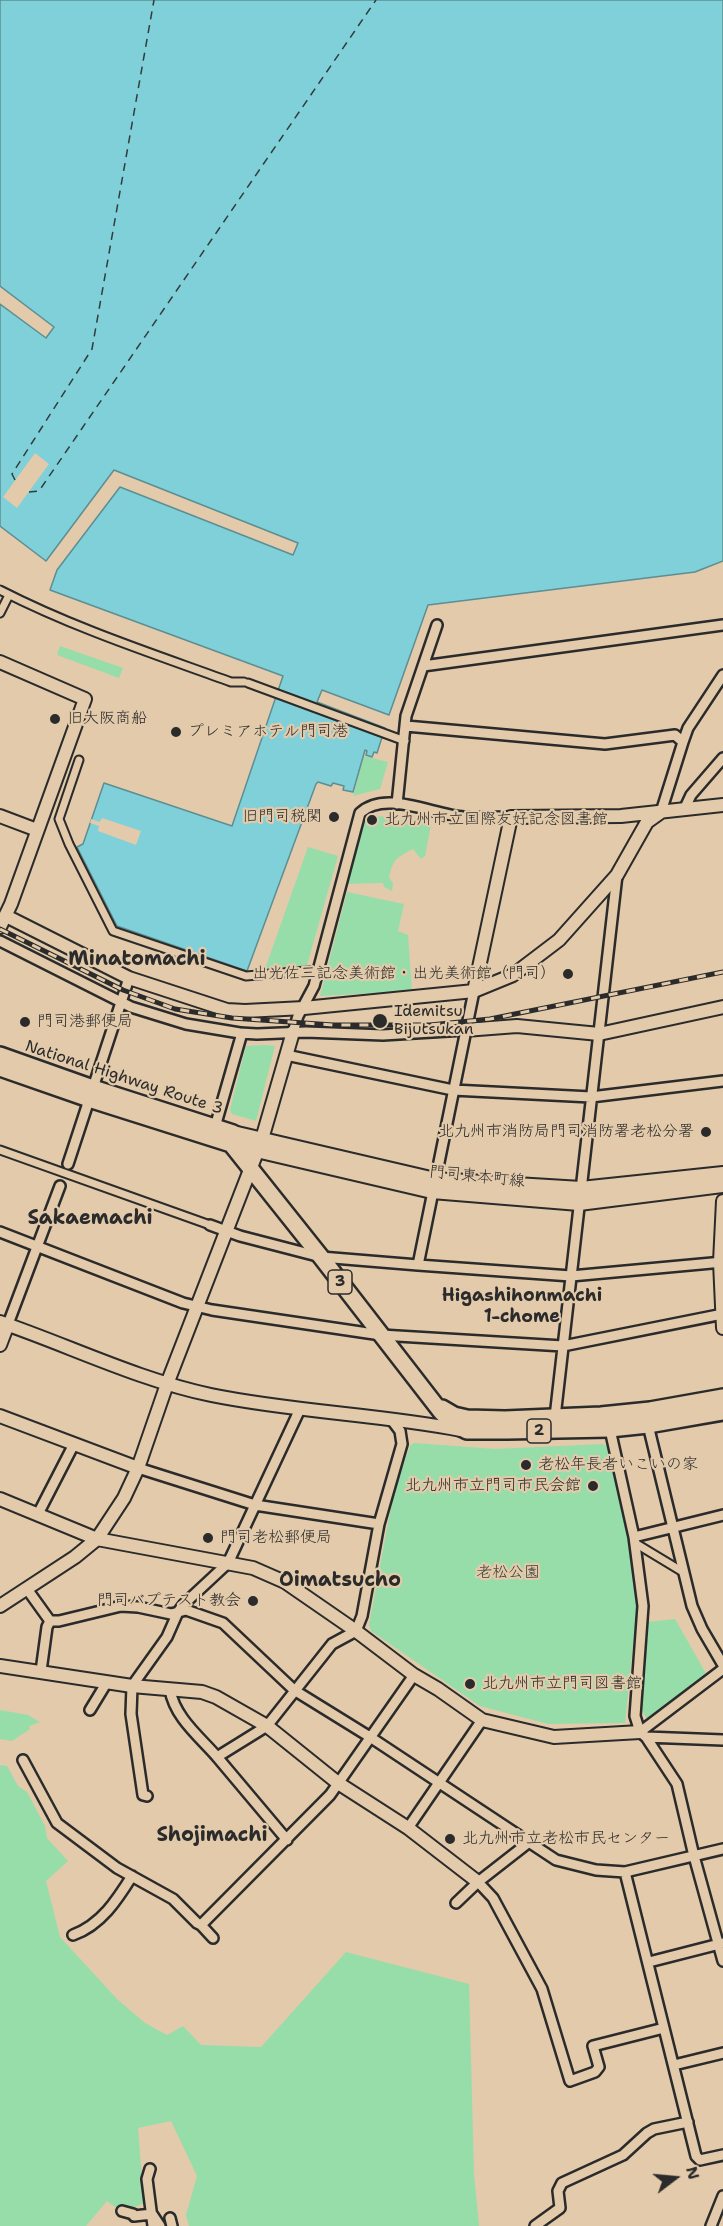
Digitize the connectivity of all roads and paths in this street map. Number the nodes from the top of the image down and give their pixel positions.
1 (0, 590) edge
2 (9, 595) junction
3 (0, 613) edge
4 (437, 625) dead end
5 (723, 625) edge
6 (0, 662) edge
7 (423, 666) junction
8 (723, 675) edge
9 (406, 726) junction
10 (405, 741) junction
11 (683, 742) junction
12 (723, 758) edge
13 (79, 760) dead end
14 (397, 804) junction
15 (723, 806) edge
16 (684, 810) junction
17 (661, 812) junction
18 (0, 816) edge
19 (512, 817) junction
20 (37, 830) junction
21 (617, 875) junction
22 (3, 914) edge
23 (0, 927) edge
24 (0, 941) edge
25 (318, 970) junction
26 (129, 978) junction
27 (474, 991) junction
28 (122, 1001) junction
29 (723, 1007) edge
30 (304, 1008) junction
31 (465, 1030) junction
32 (293, 1032) junction
33 (242, 1033) junction
34 (599, 1034) junction
35 (286, 1054) junction
36 (0, 1056) edge
37 (0, 1068) edge
38 (723, 1081) edge
39 (453, 1090) junction
40 (91, 1094) junction
41 (591, 1097) junction
42 (215, 1127) junction
43 (234, 1141) junction
44 (260, 1145) junction
45 (0, 1150) edge
46 (66, 1168) junction
47 (250, 1169) junction
48 (723, 1174) edge
49 (723, 1185) edge
50 (60, 1186) joint
51 (434, 1186) junction
52 (581, 1189) junction
53 (723, 1201) edge
54 (579, 1203) junction
55 (210, 1225) joint
56 (226, 1230) junction
57 (0, 1232) edge
58 (38, 1246) junction
59 (321, 1257) junction
60 (722, 1262) edge
61 (418, 1265) junction
62 (571, 1276) junction
63 (197, 1306) junction
64 (723, 1314) edge
65 (4, 1323) edge
66 (723, 1328) edge
67 (381, 1335) junction
68 (0, 1345) edge
69 (563, 1346) junction
70 (167, 1384) junction
71 (428, 1395) junction
72 (723, 1397) edge
73 (300, 1409) junction
74 (723, 1412) edge
75 (619, 1413) junction
76 (601, 1415) junction
77 (0, 1416) edge
78 (555, 1417) junction
79 (392, 1419) junction
80 (447, 1420) junction
81 (414, 1421) junction
82 (467, 1425) junction
83 (648, 1425) junction
84 (610, 1429) junction
85 (74, 1444) junction
86 (138, 1468) junction
87 (0, 1498) edge
88 (255, 1505) junction
89 (38, 1514) junction
90 (723, 1515) edge
91 (379, 1524) junction
92 (672, 1528) junction
93 (97, 1539) junction
94 (634, 1540) junction
95 (228, 1563) junction
96 (683, 1572) junction
97 (27, 1589) junction
98 (1, 1604) edge
99 (178, 1612) junction
100 (50, 1621) junction
101 (356, 1631) junction
102 (0, 1666) edge
103 (723, 1667) edge
104 (41, 1671) junction
105 (414, 1675) junction
106 (107, 1682) junction
107 (132, 1686) junction
108 (170, 1690) junction
109 (294, 1690) junction
110 (90, 1710) dead end
111 (482, 1720) junction
112 (267, 1726) junction
113 (643, 1735) junction
114 (370, 1737) junction
115 (723, 1740) edge
116 (217, 1757) junction
117 (23, 1760) dead end
118 (438, 1782) junction
119 (338, 1783) junction
120 (147, 1796) dead end
121 (408, 1828) junction
122 (287, 1840) junction
123 (528, 1843) junction
124 (723, 1849) edge
125 (694, 1856) junction
126 (625, 1872) junction
127 (132, 1876) junction
128 (478, 1882) junction
129 (456, 1903) dead end
130 (201, 1925) junction
131 (73, 1935) dead end
132 (213, 1938) dead end
133 (721, 1944) edge
134 (723, 1961) edge
135 (649, 1962) junction
136 (664, 2028) junction
137 (723, 2053) edge
138 (674, 2065) junction
139 (688, 2122) junction
140 (723, 2155) edge
141 (150, 2169) dead end
142 (723, 2196) edge
143 (122, 2211) dead end
144 (152, 2214) junction
145 (153, 2226) edge
146 (160, 2226) edge
147 (535, 2226) edge
148 (711, 2226) edge

1 - 2 street
2 - 3 street
2 - 10 street
4 - 7 street
5 - 7 street
6 - 20 street
7 - 9 street
8 - 11 street
9 - 10 street
9 - 11 street
10 - 14 street
11 - 17 street
12 - 16 street
13 - 25 street
14 - 19 street
14 - 25 street
15 - 16 street
16 - 17 street
17 - 19 street
17 - 21 street
18 - 20 street
19 - 27 street
20 - 22 street
21 - 27 street
21 - 34 street
22 - 23 street
22 - 26 street
24 - 28 street
25 - 30 street
26 - 28 street
26 - 30 street
27 - 30 street
27 - 31 street
28 - 33 street
28 - 40 street
29 - 34 street
30 - 32 street
31 - 32 street
31 - 34 street
31 - 39 street
32 - 33 street
32 - 35 street
33 - 42 street
34 - 41 street
35 - 39 street
35 - 44 street
36 - 40 highway, National Highway Route 3
37 - 40 highway, National Highway Route 3
38 - 41 street
39 - 41 street
39 - 51 street
40 - 42 highway, National Highway Route 3
40 - 43 highway, National Highway Route 3
40 - 46 street
41 - 52 street
42 - 43 highway, National Highway Route 3
43 - 44 main road, 門司東本町線
43 - 47 highway, 3
44 - 47 street
44 - 51 main road, 門司東本町線
45 - 46 street
46 - 50 street
46 - 55 street
47 - 56 street
47 - 59 highway, 3
48 - 52 main road, 門司東本町線
49 - 54 main road, 門司東本町線
50 - 58 street
51 - 52 main road, 門司東本町線
51 - 54 main road, 門司東本町線
51 - 61 street
52 - 54 street
53 - 60 street
54 - 62 street
55 - 56 street
56 - 59 street
56 - 63 street
57 - 58 street
58 - 63 street
58 - 65 street
59 - 61 street
59 - 67 highway, 3
60 - 62 street
60 - 64 street
61 - 62 street
62 - 69 street
63 - 67 street
63 - 70 street
64 - 66 street
64 - 69 street
65 - 68 street
65 - 70 street
67 - 69 street
67 - 71 highway, 3
69 - 78 street
70 - 73 street
70 - 86 street
71 - 80 highway, 3
71 - 82 highway, 3
72 - 75 highway, 2
73 - 79 street
73 - 88 street
74 - 83 highway, 2
75 - 76 highway, 2
75 - 84 street
76 - 78 highway, 2
76 - 84 street
77 - 85 street
78 - 82 highway, 2
79 - 81 street
79 - 91 street
80 - 81 street
80 - 82 highway, 3
81 - 82 street
82 - 84 highway, 2
83 - 84 highway, 2
83 - 92 street
84 - 94 street
85 - 86 street
85 - 89 street
86 - 88 street
86 - 93 street
87 - 89 street
88 - 91 street
88 - 95 street
89 - 93 street
90 - 92 street
91 - 101 street
92 - 94 street
92 - 96 street
93 - 95 street
93 - 97 street
94 - 96 street
94 - 113 street
95 - 99 street
95 - 101 street
96 - 103 street
97 - 98 street
97 - 100 street
99 - 100 street
99 - 107 street
99 - 109 street
100 - 104 street
101 - 105 street
101 - 109 street
102 - 104 street
103 - 113 street
104 - 106 street
105 - 111 street
105 - 114 street
106 - 107 street
106 - 110 street
107 - 108 street
107 - 120 street
108 - 112 street
108 - 116 street
109 - 112 street
109 - 114 street
111 - 113 street
111 - 118 street
112 - 116 street
112 - 119 street
113 - 115 street
113 - 125 street
114 - 118 street
114 - 119 street
116 - 122 street
117 - 127 street
118 - 121 street
118 - 123 street
119 - 121 street
119 - 122 street
121 - 128 street
122 - 130 street
123 - 126 street
123 - 128 street
124 - 125 street
125 - 126 street
125 - 133 street
126 - 135 street
127 - 130 street
127 - 131 street
128 - 129 street
128 - 136 street
130 - 132 street
133 - 134 street
133 - 135 street
135 - 136 street
136 - 138 street
137 - 138 street
138 - 139 street
139 - 140 street
139 - 147 street
141 - 144 street
142 - 148 street
143 - 144 street
144 - 145 street
144 - 146 street

